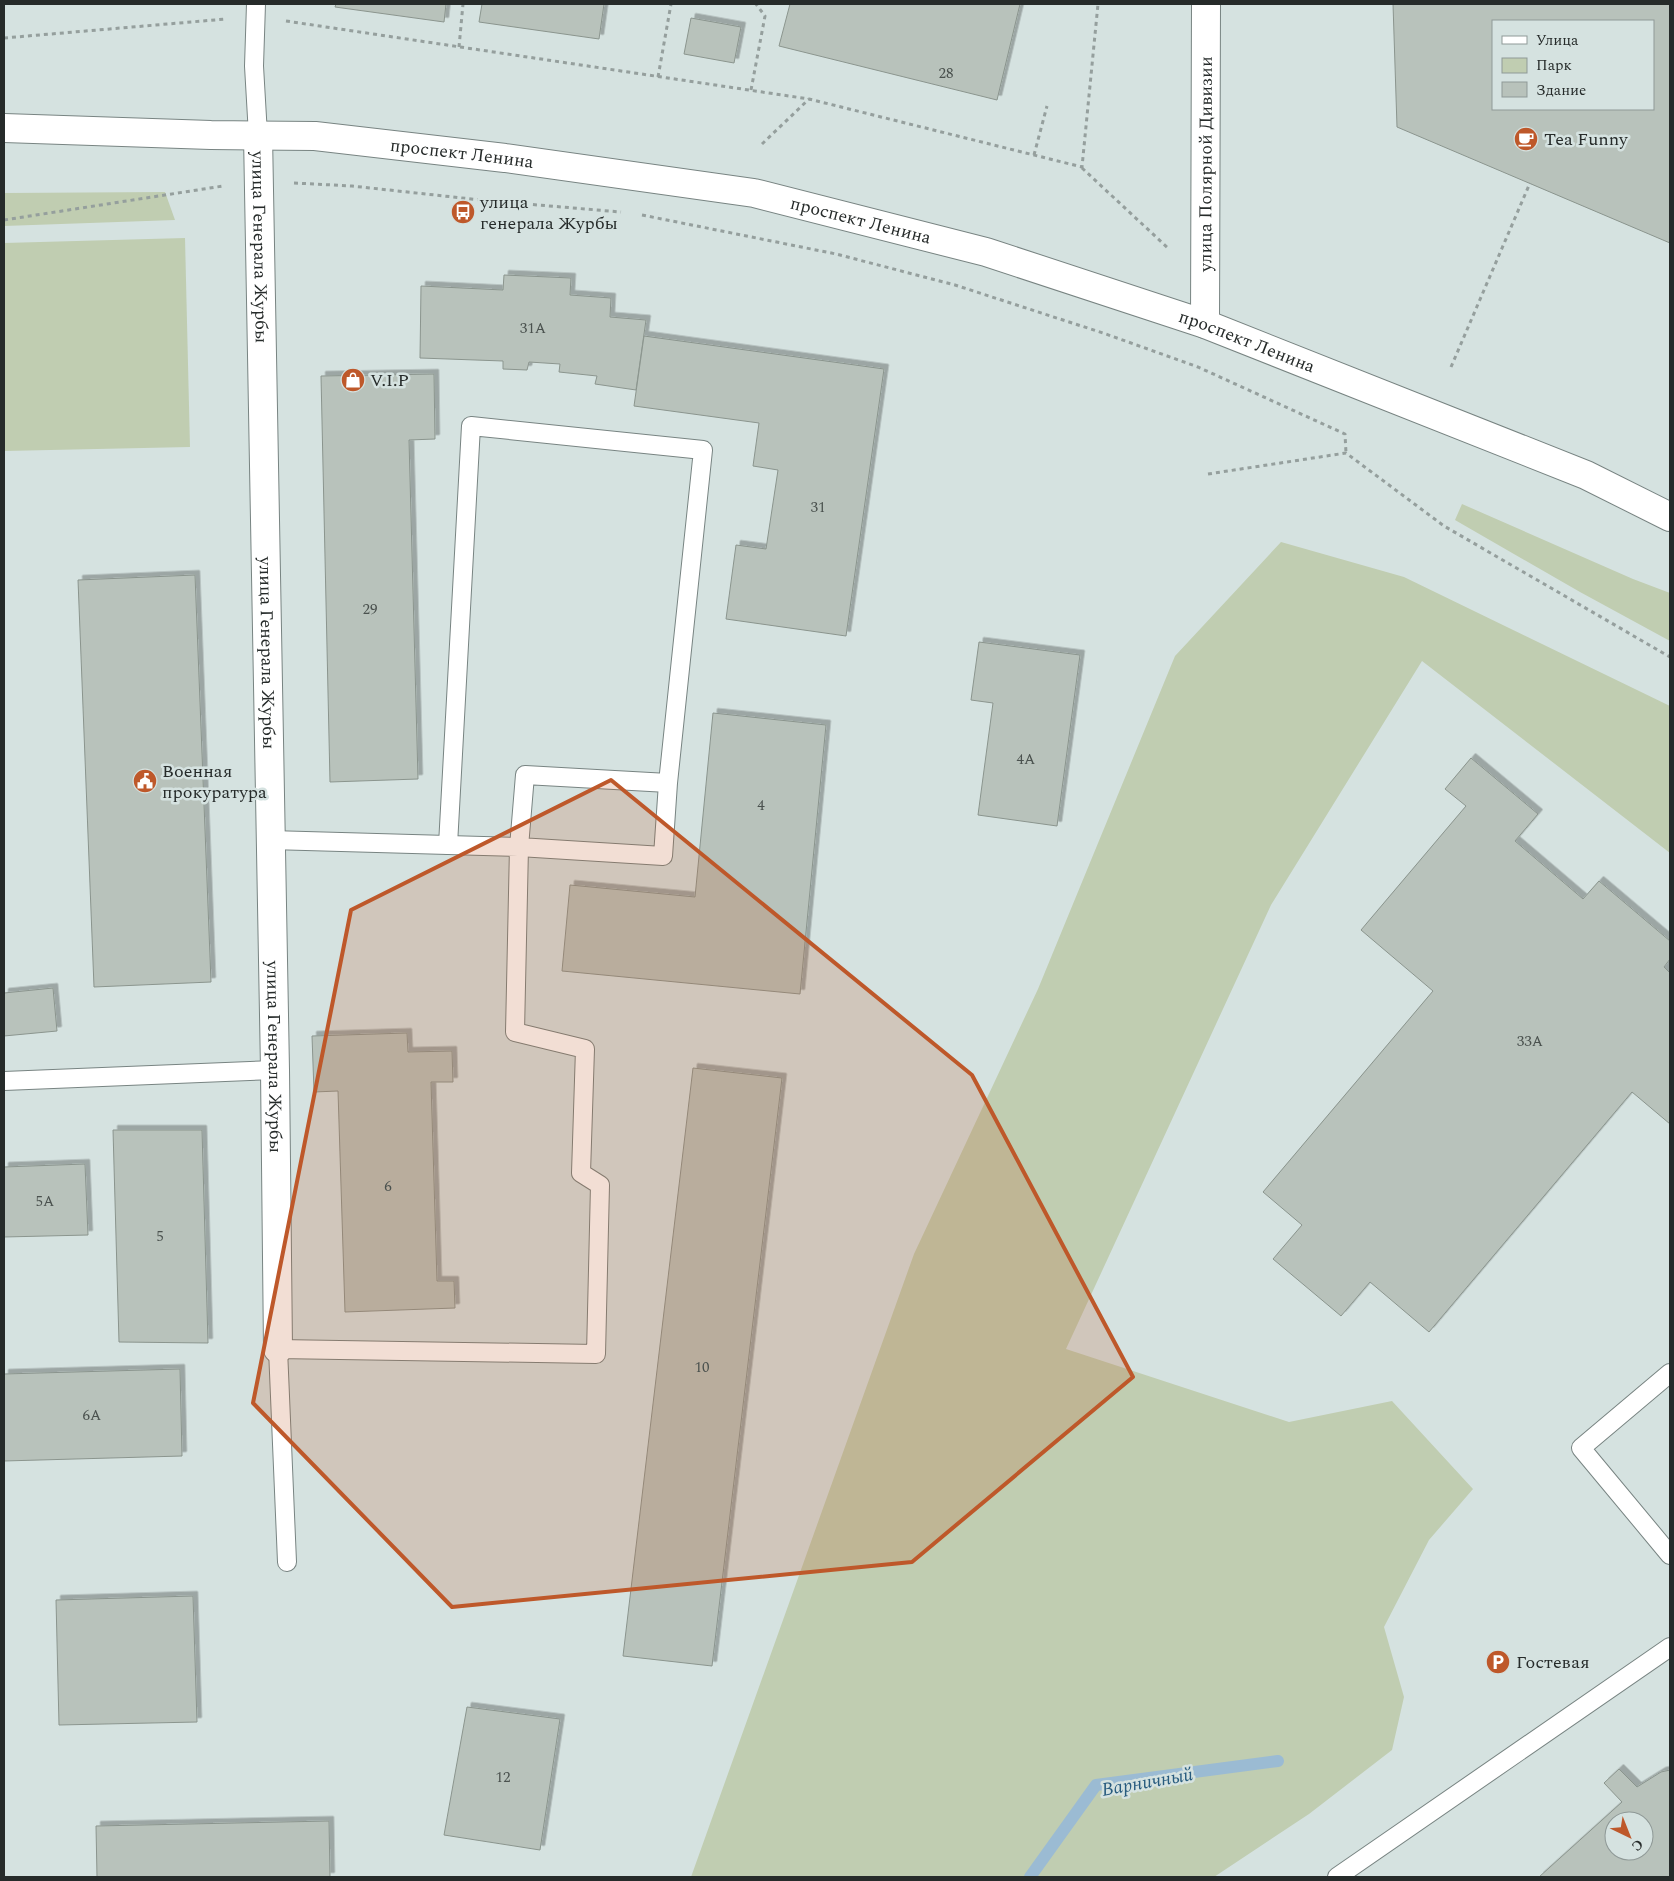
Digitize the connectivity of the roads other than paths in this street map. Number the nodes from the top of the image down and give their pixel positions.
1 (1206, 4) edge
2 (256, 10) edge
3 (4, 128) edge
4 (258, 135) junction
5 (1205, 324) junction
6 (1670, 517) edge
7 (668, 783) junction
8 (270, 840) junction
9 (448, 845) junction
10 (519, 846) junction
11 (275, 1070) junction
12 (4, 1081) edge
13 (278, 1349) junction
14 (1670, 1373) edge
15 (1670, 1555) edge
16 (287, 1562) dead end
17 (1670, 1647) edge
18 (1337, 1877) edge

1 - 5 main road, улица Полярной Дивизии
2 - 4 lane
3 - 4 main road, проспект Ленина
4 - 5 main road, проспект Ленина
4 - 8 main road, улица Генерала Журбы
5 - 6 main road, проспект Ленина
7 - 9 lane
7 - 10 lane
7 - 10 lane
8 - 9 lane
8 - 11 main road, улица Генерала Журбы
9 - 10 lane
10 - 13 lane
11 - 12 lane
11 - 13 main road, улица Генерала Журбы
13 - 16 lane
14 - 15 lane
17 - 18 lane

